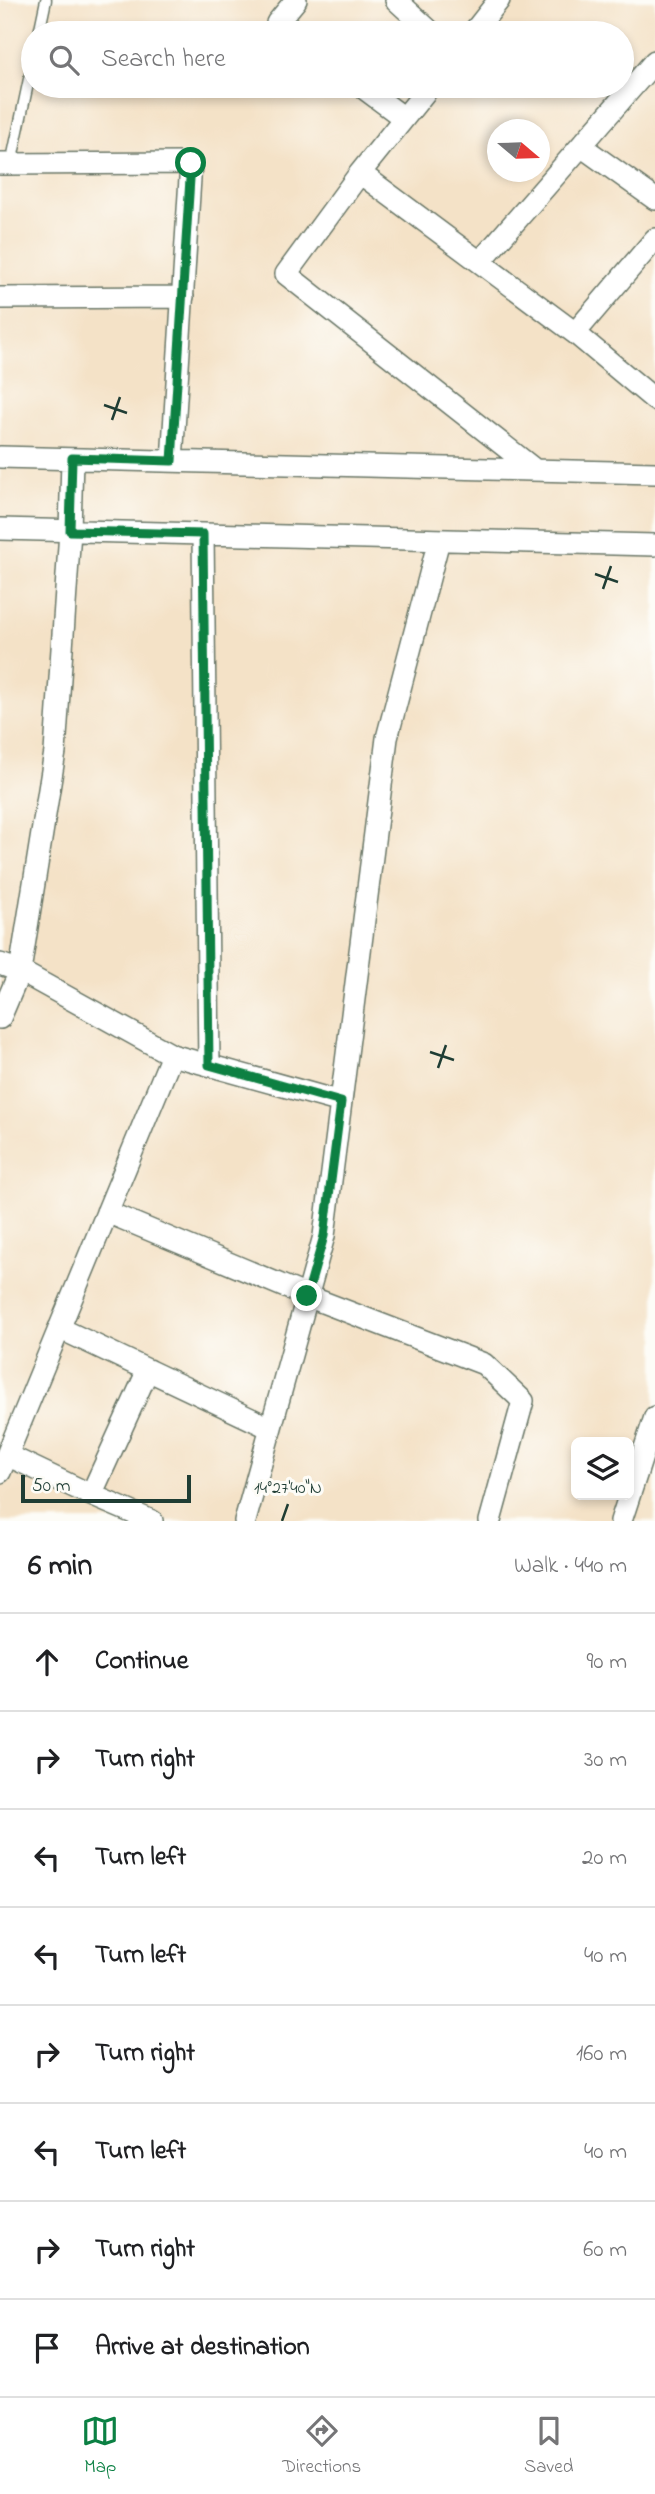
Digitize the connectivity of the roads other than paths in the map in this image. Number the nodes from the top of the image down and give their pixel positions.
1 (46, 0) edge
2 (296, 0) edge
3 (396, 0) edge
4 (499, 0) edge
5 (42, 21) edge
6 (279, 21) edge
7 (419, 21) edge
8 (482, 21) edge
9 (655, 61) edge
10 (634, 85) edge
11 (23, 98) edge
12 (377, 98) edge
13 (420, 98) edge
14 (623, 98) edge
15 (404, 118) junction
16 (582, 146) junction
17 (6, 164) edge
18 (360, 173) junction
19 (655, 199) edge
20 (655, 239) edge
21 (480, 262) junction
22 (183, 297) junction
23 (0, 298) edge
24 (575, 334) junction
25 (655, 400) edge
26 (0, 457) edge
27 (72, 458) junction
28 (172, 461) junction
29 (535, 470) junction
30 (655, 473) edge
31 (0, 529) edge
32 (70, 531) junction
33 (203, 534) junction
34 (439, 540) junction
35 (655, 545) edge
36 (0, 964) edge
37 (20, 971) junction
38 (0, 1018) edge
39 (172, 1055) junction
40 (209, 1065) junction
41 (341, 1102) junction
42 (107, 1212) junction
43 (307, 1296) junction
44 (59, 1328) junction
45 (148, 1370) junction
46 (655, 1417) edge
47 (270, 1428) junction
48 (4, 1464) edge
49 (91, 1496) junction
50 (152, 1521) edge
51 (245, 1521) edge
52 (491, 1521) edge
53 (621, 1521) edge

1 - 5 lane
2 - 6 street
3 - 7 street
4 - 8 street
9 - 10 street
11 - 17 lane
12 - 15 street
13 - 15 street
14 - 16 street
15 - 18 street
16 - 19 street
16 - 21 street
17 - 22 street
18 - 21 street
18 - 29 street
20 - 24 street
21 - 24 street
22 - 23 street
22 - 28 street
24 - 25 street
26 - 27 street
27 - 28 street
27 - 32 street
28 - 29 street
29 - 30 street
31 - 32 street
32 - 33 street
32 - 37 street
33 - 34 street
33 - 40 street
34 - 35 street
34 - 41 street
36 - 37 street
37 - 38 street
37 - 39 street
39 - 40 street
39 - 42 street
40 - 41 street
41 - 43 street
42 - 43 street
42 - 44 street
43 - 47 street
43 - 52 street
44 - 45 street
44 - 48 street
45 - 47 street
45 - 49 street
46 - 53 street
47 - 51 street
48 - 49 street
49 - 50 street

